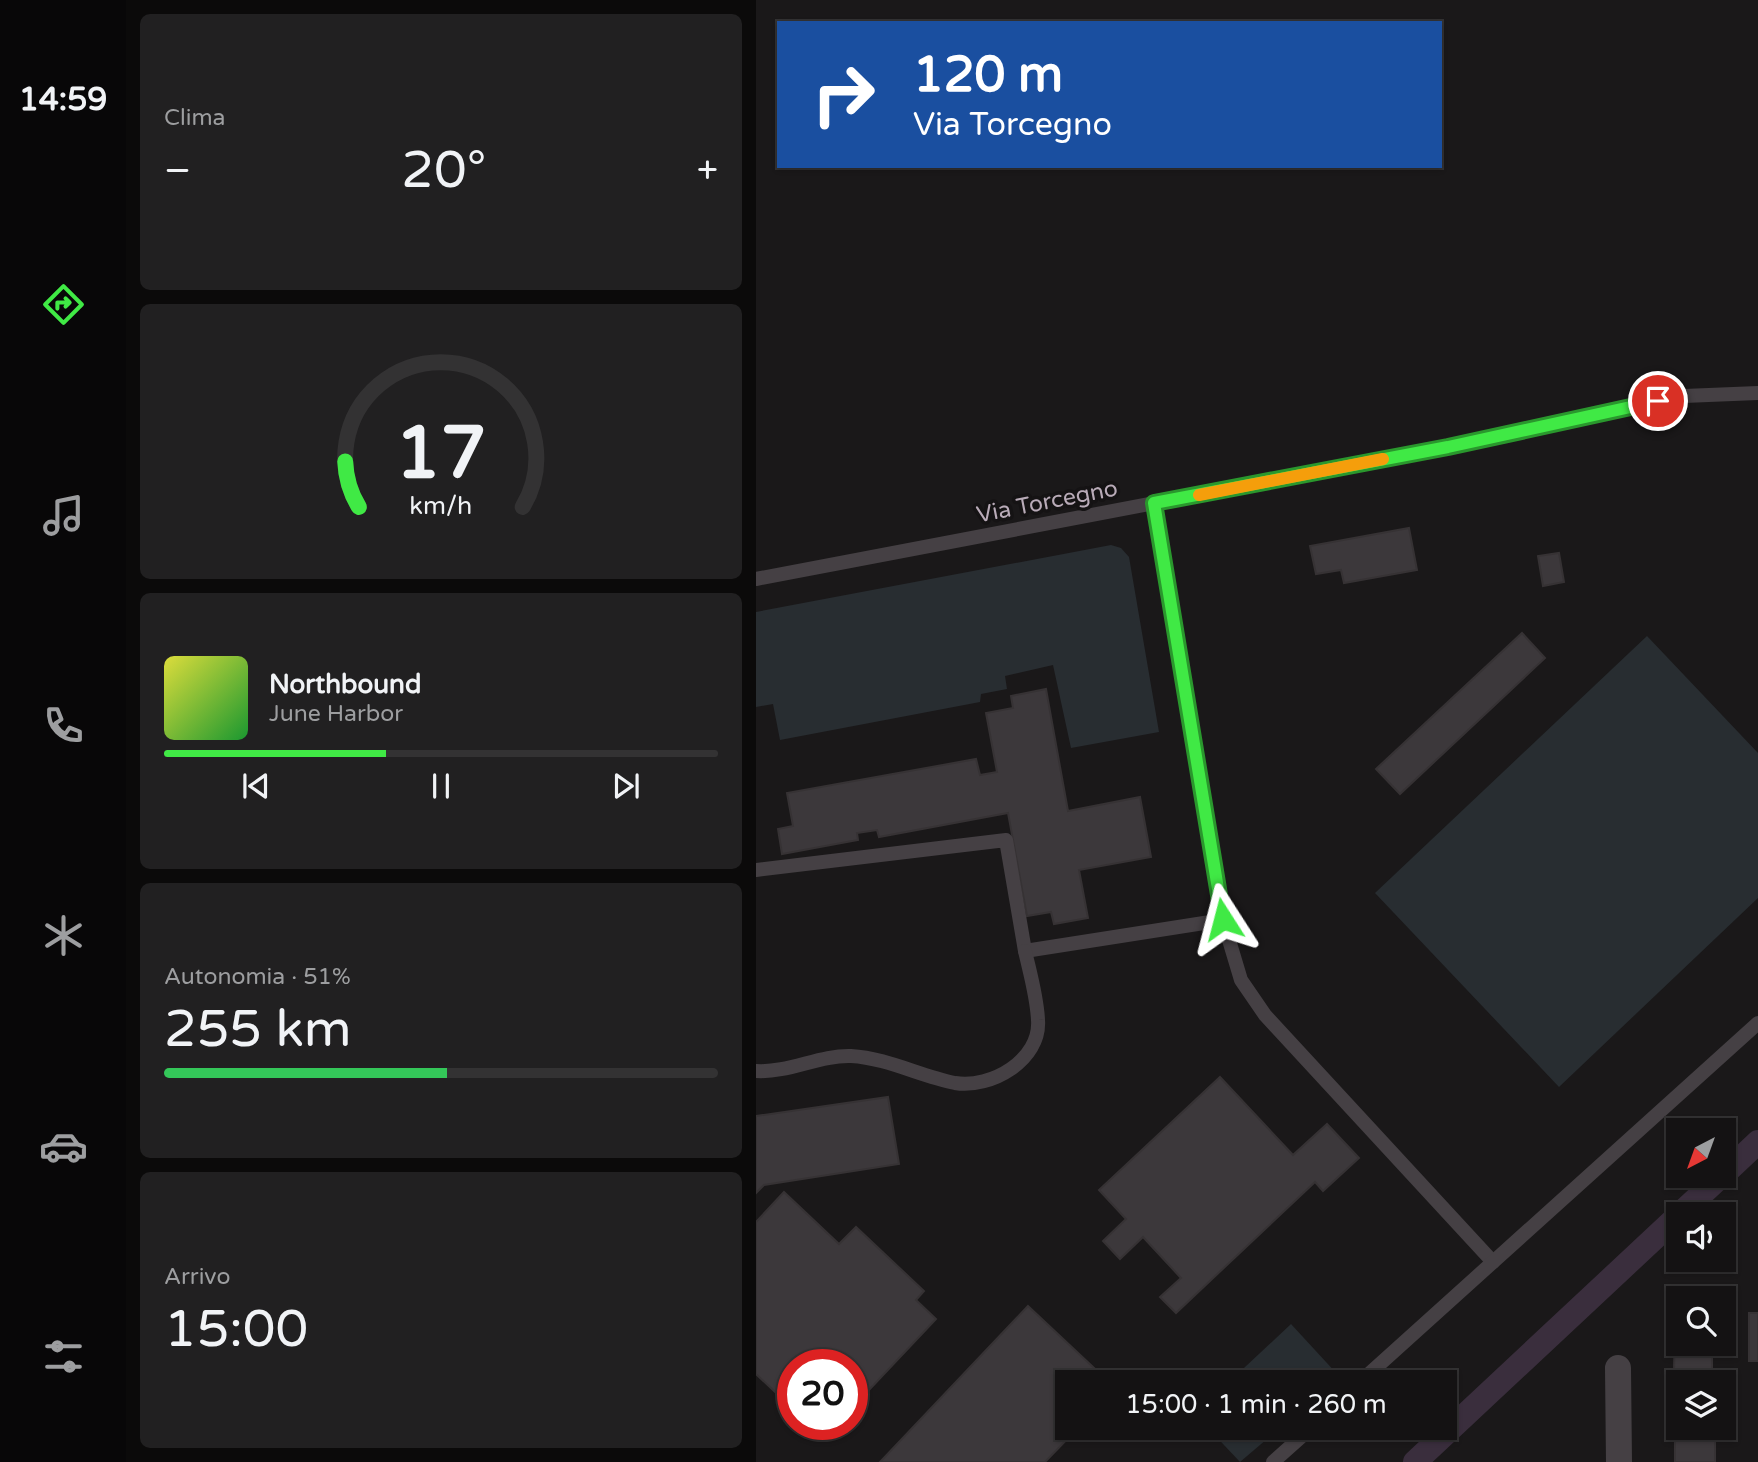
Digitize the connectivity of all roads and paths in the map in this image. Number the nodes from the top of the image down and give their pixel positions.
1 (1758, 393) edge
2 (1154, 503) junction
3 (756, 579) edge
4 (756, 870) edge
5 (1223, 919) junction
6 (1026, 951) junction
7 (1758, 1023) edge
8 (756, 1071) edge
9 (1493, 1262) junction
10 (1618, 1368) dead end
11 (1373, 1370) edge
12 (1298, 1440) edge
13 (1273, 1462) edge
14 (1619, 1462) edge

1 - 2 lane, Via Torcegno
2 - 3 lane, Via Torcegno
2 - 5 lane
4 - 6 lane
5 - 6 lane
5 - 9 lane
6 - 8 lane
7 - 9 lane
9 - 11 lane
10 - 14 street
12 - 13 lane

